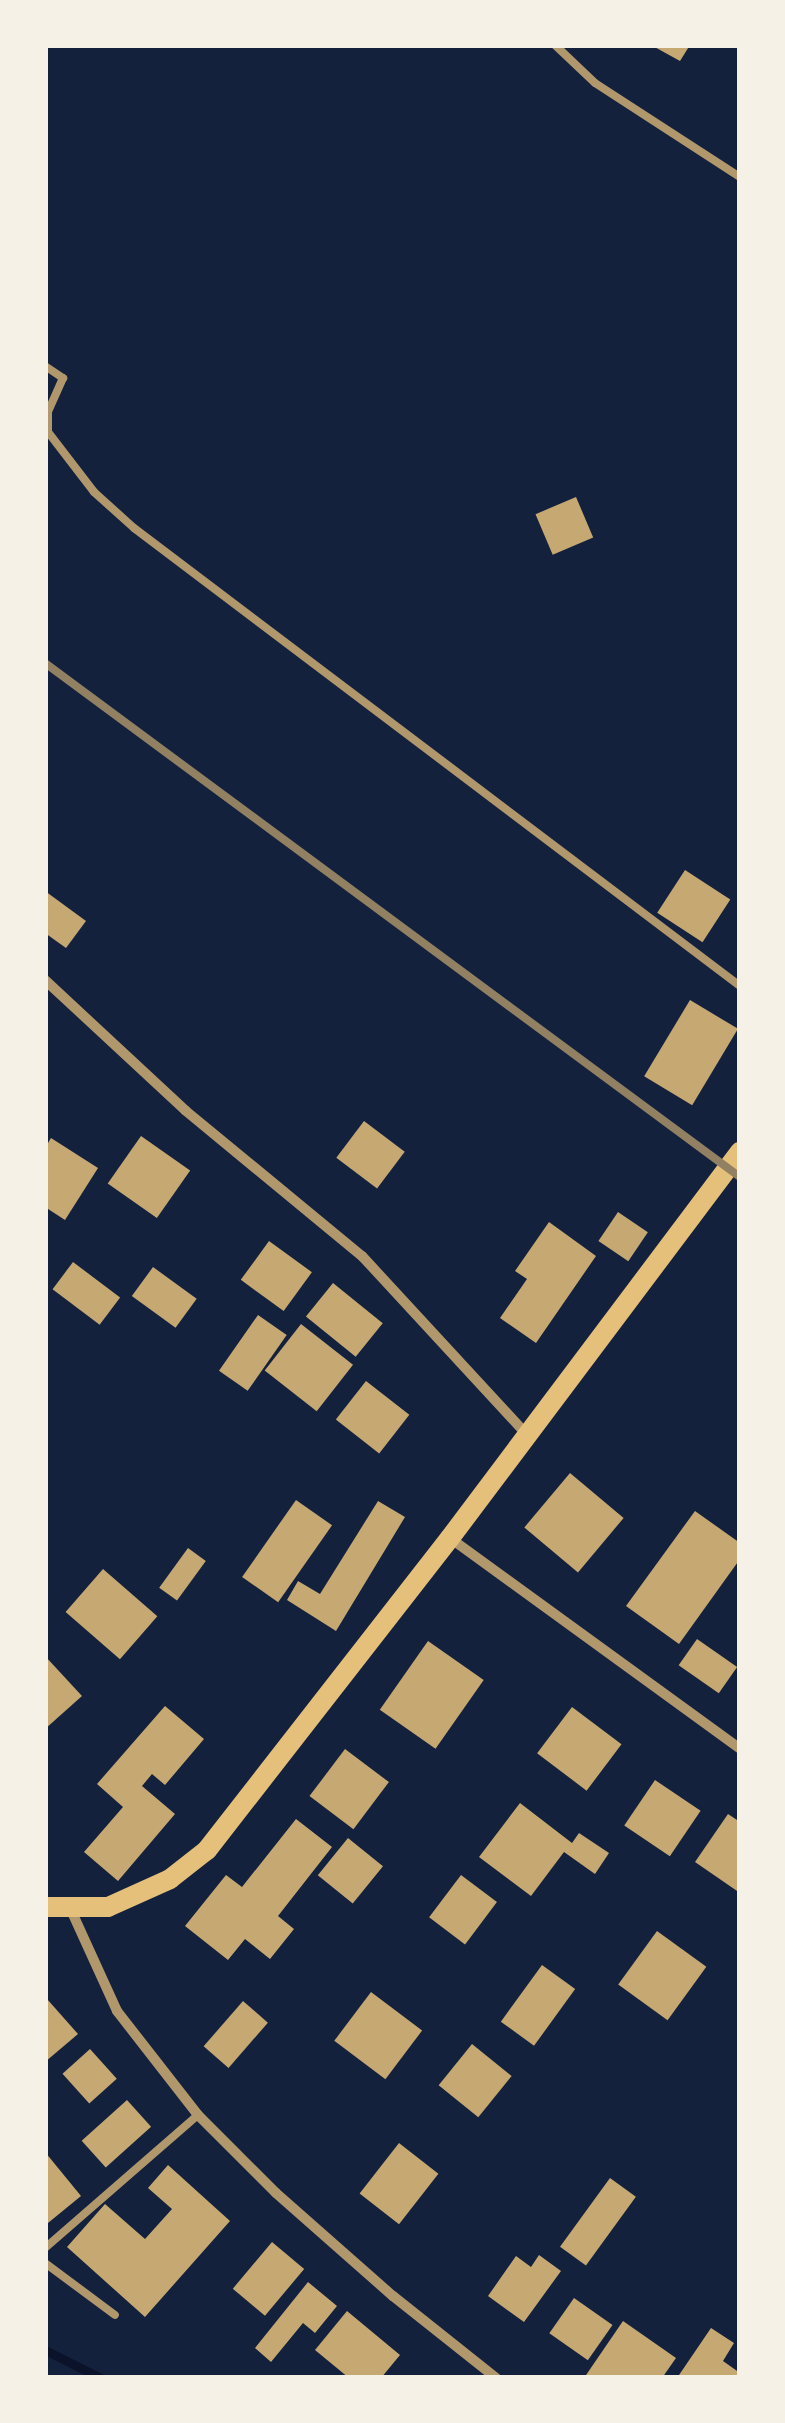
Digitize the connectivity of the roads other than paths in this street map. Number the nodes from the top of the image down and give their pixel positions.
1 (555, 45) edge
2 (740, 177) edge
3 (45, 366) edge
4 (45, 980) edge
5 (740, 986) edge
6 (740, 1152) edge
7 (528, 1436) junction
8 (450, 1538) junction
9 (740, 1749) edge
10 (45, 1907) edge
11 (71, 1910) junction
12 (198, 2115) junction
13 (45, 2248) edge
14 (45, 2263) edge
15 (115, 2314) dead end
16 (496, 2378) edge

1 - 2 lane
3 - 5 lane
4 - 7 street
6 - 7 main road
7 - 8 main road
8 - 9 street
8 - 11 main road
10 - 11 main road
11 - 12 street
12 - 13 lane
12 - 16 street
14 - 15 lane

